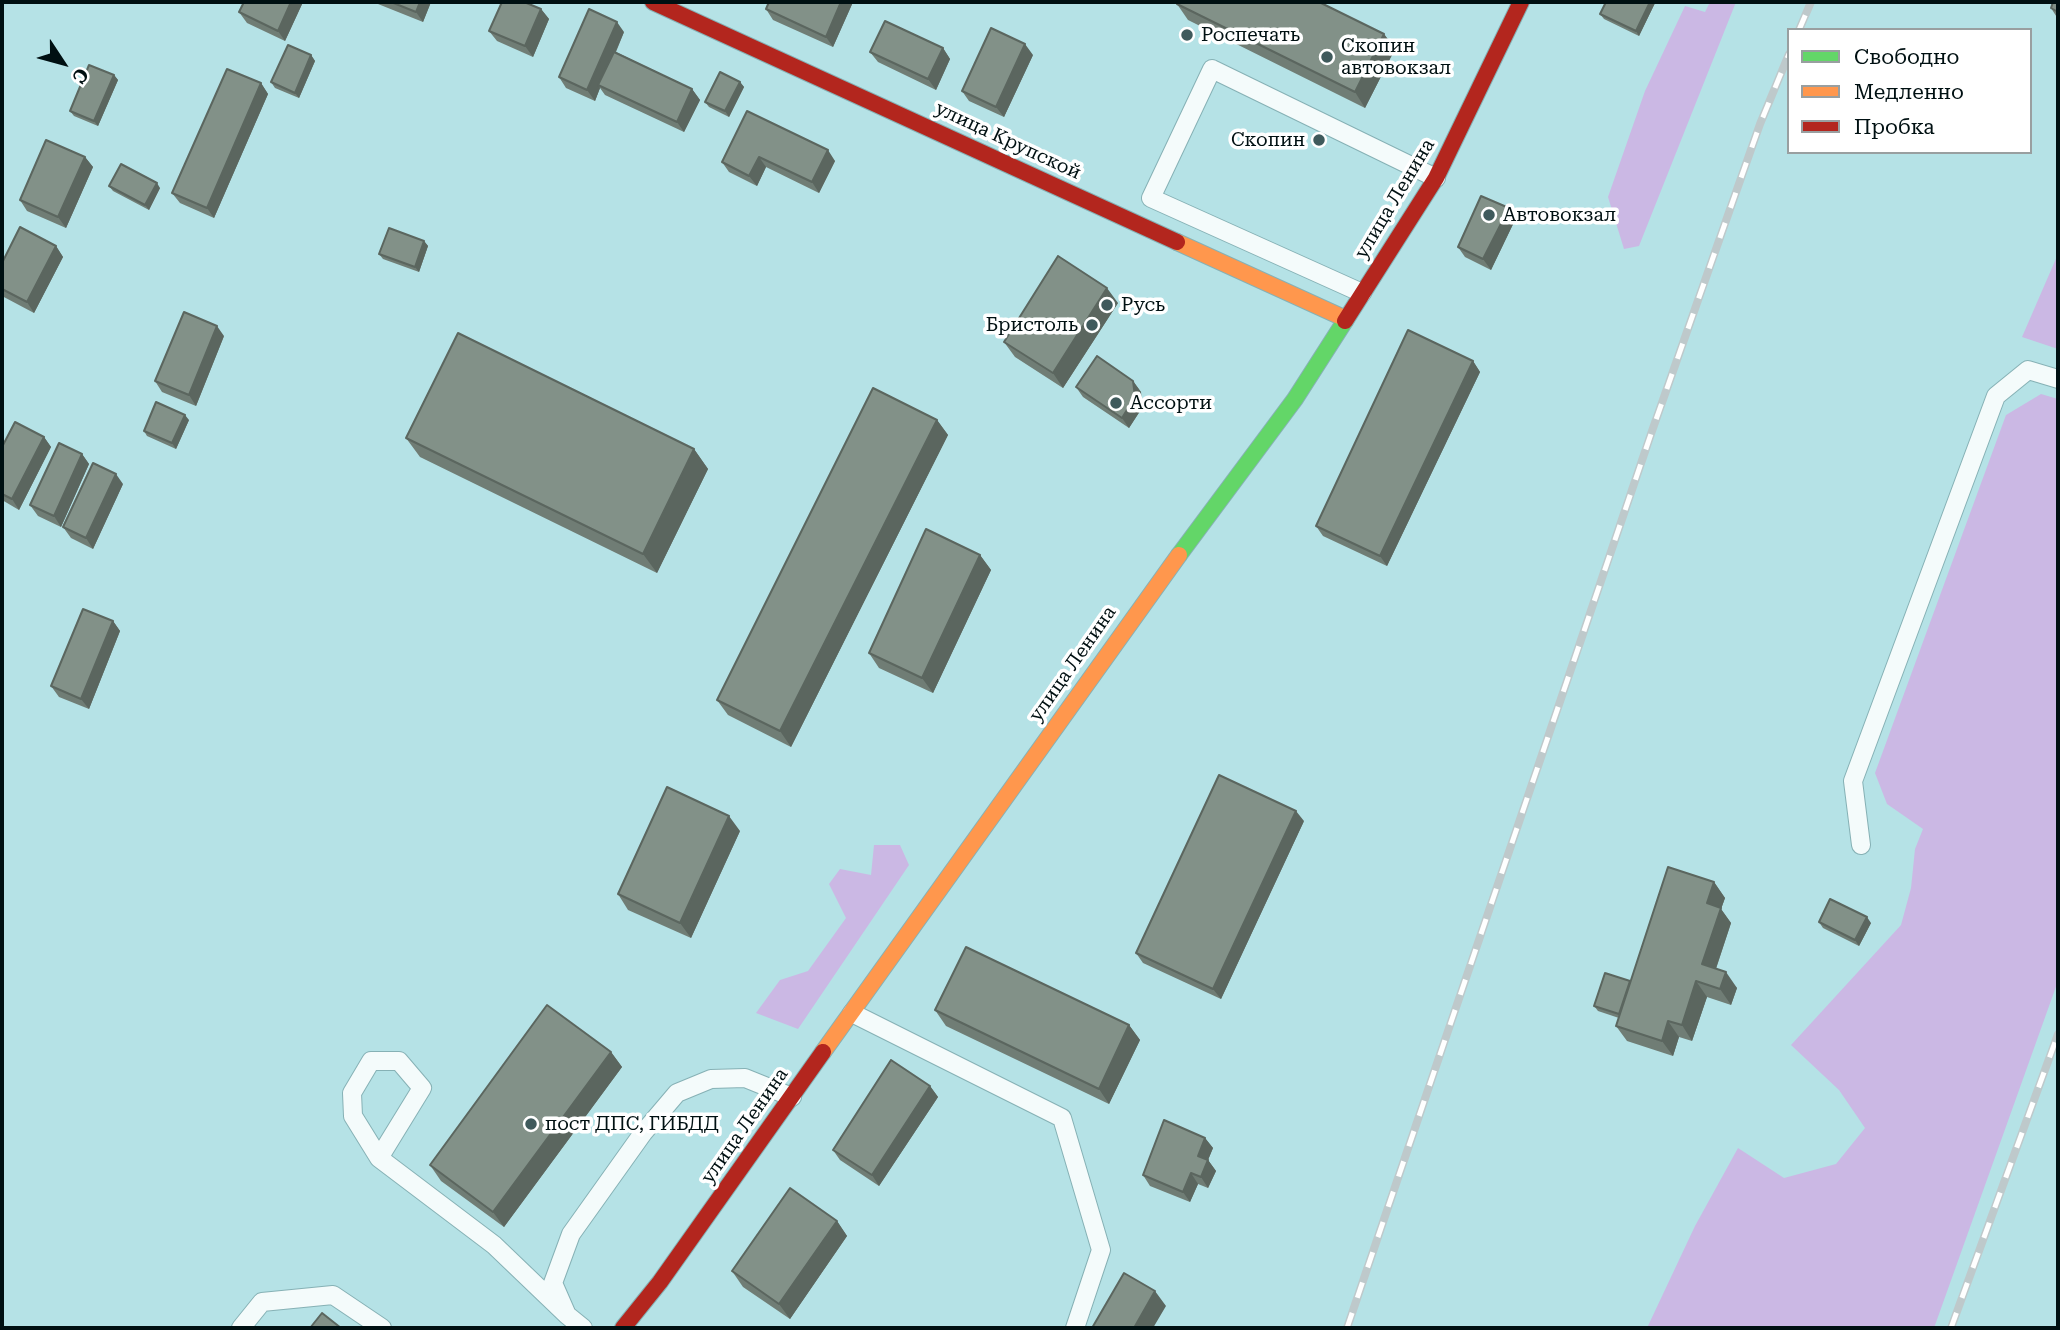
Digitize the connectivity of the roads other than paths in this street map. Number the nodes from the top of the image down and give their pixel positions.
1 (653, 2) edge
2 (1521, 2) edge
3 (1436, 178) junction
4 (1362, 293) junction
5 (1346, 319) junction
6 (2058, 379) edge
7 (1861, 845) dead end
8 (852, 1013) junction
9 (792, 1097) junction
10 (379, 1157) junction
11 (567, 1315) junction
12 (241, 1328) edge
13 (382, 1328) edge
14 (583, 1328) edge
15 (623, 1328) edge
16 (1076, 1328) edge

1 - 5 street, улица Крупской
2 - 3 street, улица Ленина
3 - 4 street, улица Ленина
3 - 4 lane
4 - 5 street, улица Ленина
5 - 8 street, улица Ленина
6 - 7 lane
8 - 9 street, улица Ленина
8 - 16 lane
9 - 11 lane
9 - 15 street, улица Ленина
10 - 10 lane
10 - 11 lane
11 - 14 lane
12 - 13 lane

